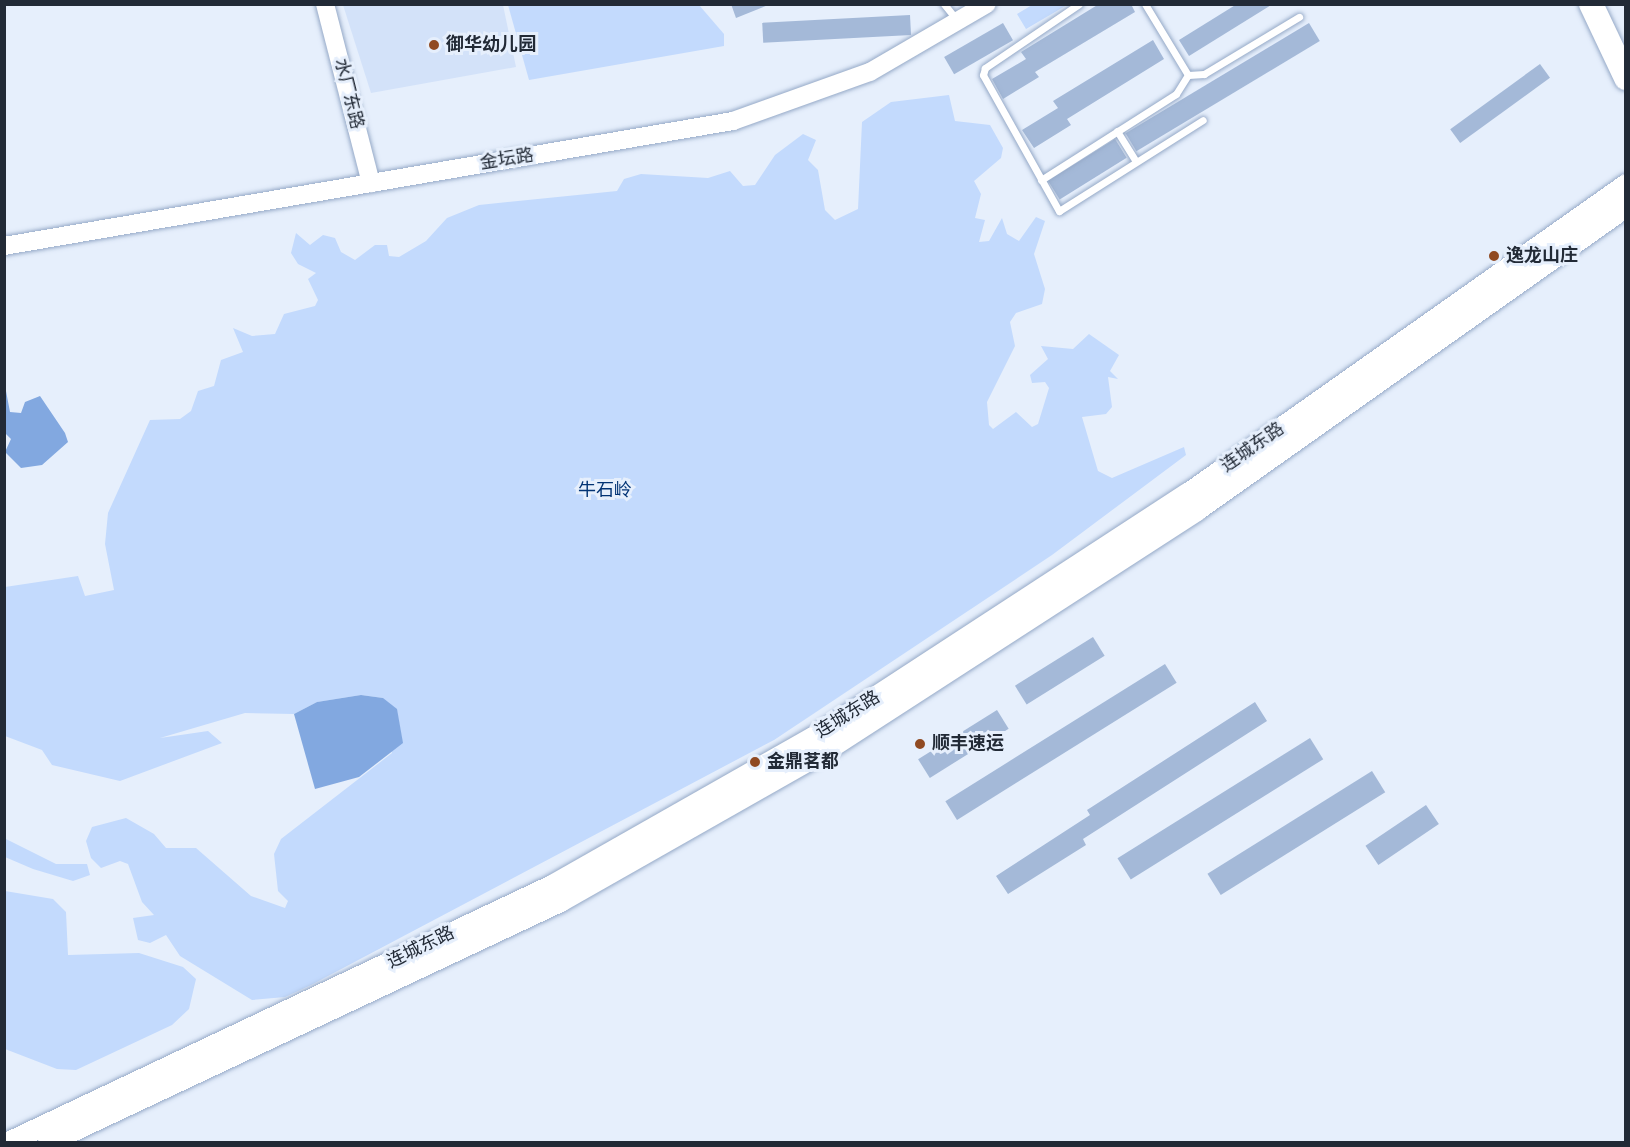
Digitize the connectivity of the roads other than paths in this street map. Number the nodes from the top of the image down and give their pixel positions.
1 (325, 4) edge
2 (944, 4) edge
3 (987, 4) edge
4 (1079, 4) edge
5 (1145, 4) edge
6 (1591, 4) edge
7 (1607, 4) edge
8 (1299, 17) dead end
9 (959, 22) junction
10 (1626, 44) edge
11 (1188, 75) junction
12 (1626, 78) edge
13 (1203, 120) dead end
14 (1117, 131) junction
15 (1136, 162) junction
16 (1041, 180) junction
17 (371, 183) junction
18 (1626, 184) edge
19 (1626, 206) edge
20 (4, 237) edge
21 (37, 240) junction
22 (4, 246) edge
23 (8, 1143) edge
24 (48, 1143) edge

1 - 17 main road, 水厂东路
2 - 9 lane
3 - 9 main road, 金坛路
4 - 16 lane
5 - 11 lane
6 - 12 highway
7 - 10 highway
8 - 11 lane
9 - 17 main road, 金坛路
11 - 14 lane
13 - 15 lane
14 - 15 lane
14 - 16 lane
15 - 16 lane
17 - 21 main road, 金坛路
18 - 23 main road, 连城东路
19 - 24 main road, 连城东路
20 - 21 main road
21 - 22 main road, 金坛路

